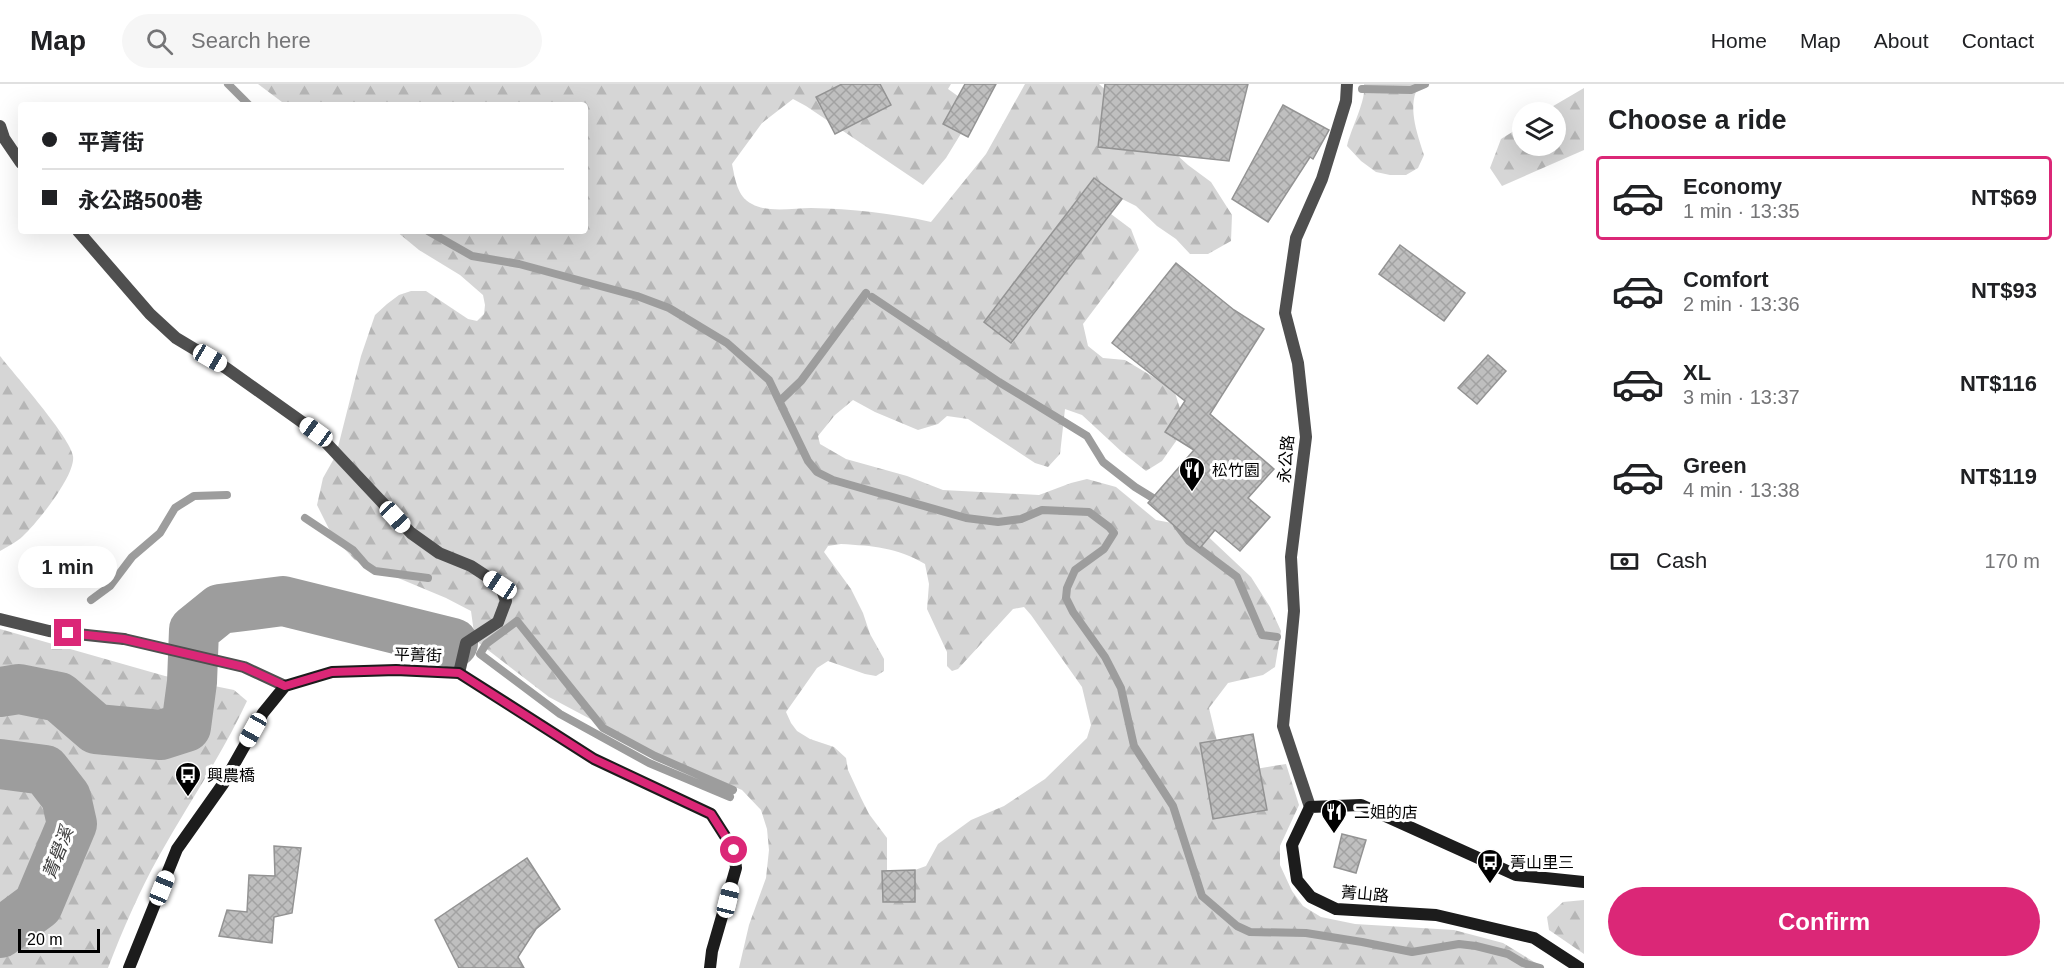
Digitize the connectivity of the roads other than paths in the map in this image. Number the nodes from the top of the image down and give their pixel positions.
1 (1347, 84) edge
2 (0, 126) edge
3 (18, 159) edge
4 (81, 234) edge
5 (0, 620) edge
6 (459, 673) junction
7 (285, 686) junction
8 (1310, 807) junction
9 (1584, 882) edge
10 (129, 968) edge
11 (710, 968) edge
12 (1580, 968) edge

1 - 8 street, 永公路
2 - 3 street
4 - 6 street
5 - 7 street
6 - 7 street, 平菁街
6 - 11 street, 平菁街
7 - 10 street
8 - 9 street
8 - 12 street, 菁山路

